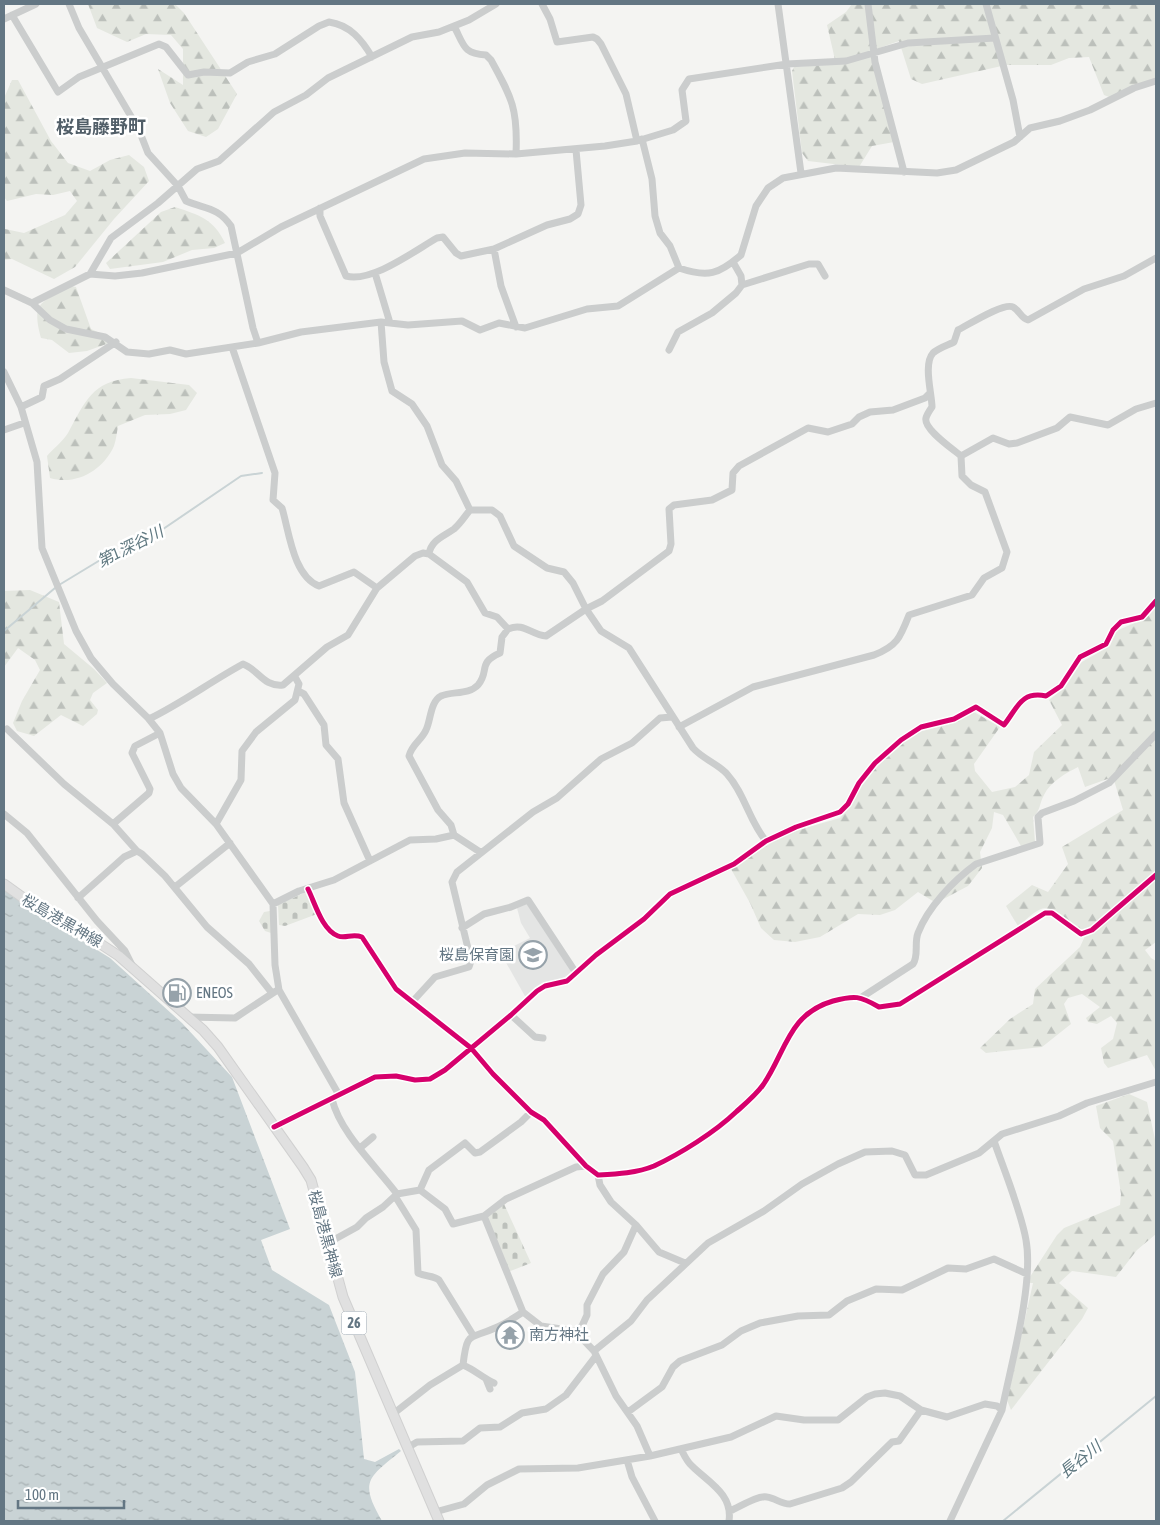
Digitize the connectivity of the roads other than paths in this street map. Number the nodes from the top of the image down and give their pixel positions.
1 (34, 4) edge
2 (69, 4) edge
3 (496, 4) edge
4 (542, 4) edge
5 (778, 4) edge
6 (868, 4) edge
7 (986, 4) edge
8 (12, 15) junction
9 (4, 19) edge
10 (454, 26) junction
11 (995, 38) junction
12 (874, 53) junction
13 (372, 57) junction
14 (787, 64) junction
15 (103, 68) junction
16 (1156, 81) edge
17 (1020, 137) junction
18 (639, 140) junction
19 (576, 150) junction
20 (516, 154) junction
21 (904, 172) junction
22 (801, 173) junction
23 (178, 186) junction
24 (320, 208) junction
25 (494, 249) junction
26 (237, 253) junction
27 (1156, 258) edge
28 (733, 262) junction
29 (679, 268) junction
30 (374, 273) junction
31 (90, 274) junction
32 (825, 276) dead end
33 (742, 285) junction
34 (4, 290) edge
35 (32, 303) junction
36 (381, 322) junction
37 (390, 323) junction
38 (516, 327) junction
39 (116, 342) junction
40 (258, 343) junction
41 (232, 347) junction
42 (670, 350) dead end
43 (4, 372) edge
44 (929, 394) junction
45 (1156, 403) edge
46 (21, 407) junction
47 (24, 423) junction
48 (4, 430) edge
49 (961, 456) junction
50 (469, 508) junction
51 (429, 554) junction
52 (377, 588) junction
53 (1156, 601) edge
54 (586, 608) junction
55 (508, 628) junction
56 (295, 677) junction
57 (298, 691) junction
58 (672, 717) junction
59 (149, 719) junction
60 (679, 727) junction
61 (7, 729) dead end
62 (160, 733) junction
63 (1156, 734) edge
64 (4, 814) edge
65 (113, 824) junction
66 (216, 824) junction
67 (454, 835) junction
68 (766, 841) junction
69 (230, 842) junction
70 (137, 851) junction
71 (480, 852) junction
72 (370, 862) junction
73 (1156, 875) edge
74 (4, 884) edge
75 (174, 888) junction
76 (308, 889) junction
77 (78, 898) junction
78 (273, 904) junction
79 (462, 928) junction
80 (132, 966) junction
81 (576, 973) junction
82 (276, 991) junction
83 (862, 997) junction
84 (413, 1002) junction
85 (511, 1015) junction
86 (187, 1017) junction
87 (543, 1038) dead end
88 (471, 1048) junction
89 (1156, 1082) edge
90 (339, 1095) junction
91 (332, 1099) junction
92 (531, 1112) junction
93 (274, 1126) junction
94 (373, 1137) dead end
95 (994, 1141) junction
96 (360, 1148) junction
97 (586, 1166) junction
98 (598, 1175) junction
99 (420, 1190) junction
100 (396, 1195) junction
101 (484, 1216) junction
102 (636, 1225) junction
103 (328, 1243) junction
104 (685, 1263) junction
105 (1027, 1274) junction
106 (523, 1312) junction
107 (575, 1331) junction
108 (473, 1335) junction
109 (595, 1354) junction
110 (463, 1364) junction
111 (492, 1386) dead end
112 (921, 1410) junction
113 (1002, 1410) junction
114 (628, 1412) junction
115 (393, 1414) junction
116 (407, 1448) junction
117 (681, 1449) junction
118 (650, 1456) junction
119 (627, 1460) junction
120 (730, 1511) junction
121 (437, 1517) edge
122 (656, 1521) edge
123 (729, 1521) edge
124 (950, 1521) edge

1 - 8 street
2 - 15 street
3 - 10 street
4 - 18 street
5 - 14 street
6 - 12 street
7 - 11 street
8 - 9 street
8 - 15 street
10 - 13 street
10 - 20 street
11 - 12 street
11 - 17 street
12 - 14 street
12 - 21 street
13 - 15 street
13 - 23 street
14 - 18 street
14 - 22 street
15 - 23 street
16 - 17 street
17 - 21 street
18 - 19 street
18 - 29 street
19 - 20 street
19 - 25 street
20 - 24 street
21 - 22 street
22 - 28 street
23 - 26 street
23 - 31 street
24 - 26 street
24 - 30 street
25 - 30 street
25 - 38 street
26 - 31 street
26 - 40 street
27 - 44 street
28 - 29 street
28 - 33 street
29 - 38 street
30 - 37 street
31 - 35 street
32 - 33 street
33 - 42 street
34 - 35 street
35 - 39 street
36 - 37 street
36 - 40 street
36 - 50 street
37 - 38 street
39 - 41 street
39 - 46 street
40 - 41 street
41 - 52 street
43 - 46 street
44 - 49 street
44 - 54 street
45 - 49 street
46 - 47 street
47 - 48 street
47 - 59 street
49 - 60 street
50 - 51 street
50 - 54 street
51 - 52 street
51 - 55 street
52 - 56 street
53 - 68 street
54 - 55 street
54 - 58 street
55 - 67 street
56 - 57 street
56 - 59 street
57 - 66 street
57 - 72 street
58 - 60 street
58 - 71 street
59 - 62 street
60 - 68 street
61 - 65 street
62 - 65 street
62 - 66 street
63 - 83 street
64 - 77 street
65 - 70 street
66 - 69 street
67 - 71 street
67 - 72 street
68 - 81 street
69 - 75 street
69 - 78 street
70 - 75 street
70 - 77 street
71 - 79 street
72 - 76 street
73 - 83 street
74 - 80 main road, 桜島港黒神線 / 26
75 - 82 street
76 - 78 street
76 - 84 street
77 - 80 street
78 - 82 street
79 - 81 street
79 - 84 street
80 - 86 main road, 桜島港黒神線 / 26
81 - 85 street
82 - 86 street
82 - 90 street
83 - 98 street
84 - 88 street
85 - 87 street
85 - 88 street
86 - 93 main road, 桜島港黒神線 / 26
88 - 90 street
88 - 92 street
89 - 95 street
90 - 91 street
91 - 93 street
91 - 96 street
92 - 97 street
92 - 99 street
93 - 103 main road, 桜島港黒神線 / 26
94 - 96 street
95 - 104 street
95 - 105 street
96 - 100 street
97 - 98 street
97 - 101 street
98 - 102 street
99 - 100 street
99 - 101 street
100 - 103 street
100 - 108 street
101 - 106 street
102 - 104 street
102 - 107 street
103 - 115 main road, 桜島港黒神線 / 26
104 - 109 street
105 - 113 street
105 - 114 street
106 - 107 street
106 - 108 street
107 - 109 street
108 - 110 street
109 - 114 street
109 - 116 street
110 - 111 street
110 - 115 street
112 - 113 street
112 - 117 street
112 - 120 street
113 - 124 street
114 - 118 street
115 - 116 main road, 桜島港黒神線 / 26
116 - 121 main road, 桜島港黒神線 / 26
117 - 118 street
117 - 120 street
118 - 119 street
119 - 121 street
119 - 122 street
120 - 123 street

